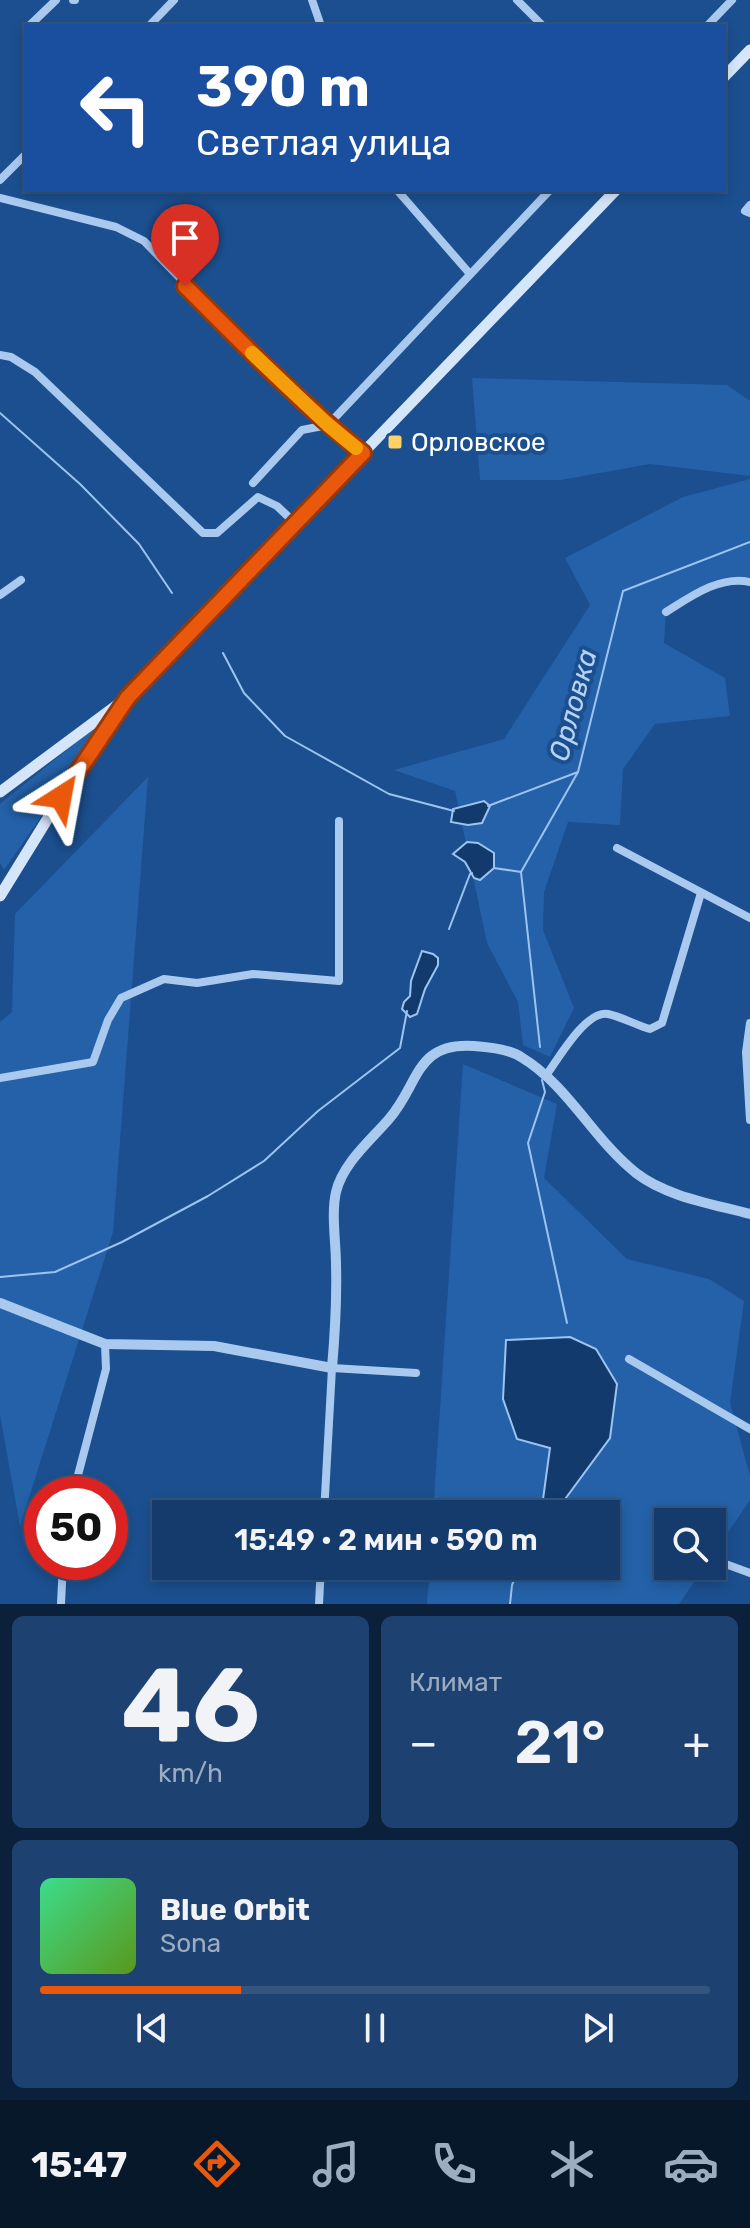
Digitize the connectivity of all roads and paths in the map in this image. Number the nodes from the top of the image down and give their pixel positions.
1 (56, 0) edge
2 (174, 0) edge
3 (312, 0) edge
4 (517, 0) edge
5 (732, 0) edge
6 (31, 24) edge
7 (151, 24) edge
8 (320, 24) edge
9 (541, 24) edge
10 (709, 24) edge
11 (750, 50) edge
12 (726, 75) edge
13 (24, 156) edge
14 (0, 180) edge
15 (399, 192) edge
16 (548, 192) edge
17 (614, 192) edge
18 (0, 198) edge
19 (470, 274) junction
20 (0, 355) edge
21 (328, 425) junction
22 (363, 453) junction
23 (253, 483) dead end
24 (295, 523) junction
25 (21, 580) dead end
26 (750, 582) edge
27 (0, 595) edge
28 (666, 612) dead end
29 (128, 697) junction
30 (0, 792) edge
31 (339, 821) dead end
32 (617, 848) dead end
33 (701, 893) junction
34 (0, 896) edge
35 (750, 918) edge
36 (750, 1023) edge
37 (547, 1074) junction
38 (0, 1078) edge
39 (750, 1120) edge
40 (750, 1214) edge
41 (0, 1303) edge
42 (105, 1344) junction
43 (629, 1359) dead end
44 (332, 1368) junction
45 (416, 1373) dead end
46 (750, 1429) edge
47 (78, 1476) edge
48 (325, 1500) edge
49 (726, 1564) edge
50 (750, 1573) edge
51 (62, 1580) edge
52 (320, 1580) edge
53 (61, 1604) edge
54 (319, 1604) edge

1 - 6 street
2 - 7 street
3 - 8 street
4 - 9 street
5 - 10 street
11 - 12 main road
13 - 14 street
15 - 19 street
16 - 19 street
17 - 22 main road
18 - 21 street
19 - 21 street
20 - 24 street
21 - 22 street
21 - 23 street
22 - 24 main road
24 - 29 main road
25 - 27 street
26 - 28 street
29 - 30 main road
29 - 34 main road
31 - 38 street
32 - 33 street
33 - 35 street
33 - 37 street
36 - 39 street
37 - 40 street
37 - 44 street
41 - 42 street
42 - 44 street
42 - 47 street
43 - 46 street
44 - 45 street
44 - 48 street
49 - 50 street
51 - 53 street
52 - 54 street

